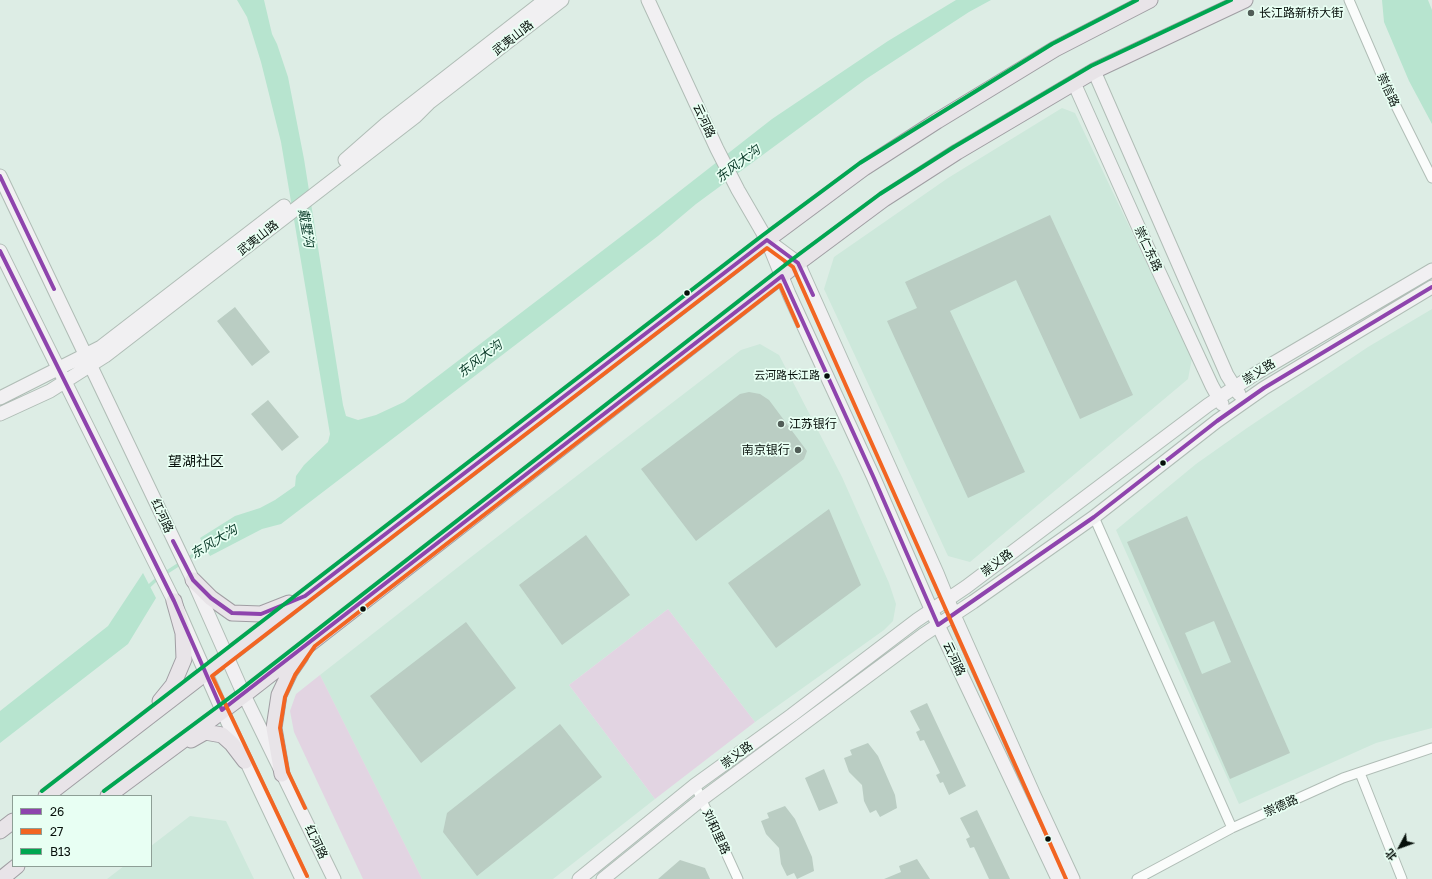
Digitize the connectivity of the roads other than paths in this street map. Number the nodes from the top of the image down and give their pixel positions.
1 (545, 0) edge
2 (562, 0) edge
3 (648, 0) edge
4 (1150, 0) edge
5 (1245, 0) edge
6 (1349, 0) edge
7 (1094, 71) junction
8 (1074, 83) junction
9 (0, 176) edge
10 (1432, 178) edge
11 (315, 190) junction
12 (767, 240) junction
13 (0, 252) edge
14 (798, 263) junction
15 (1432, 270) edge
16 (782, 276) junction
17 (1432, 287) edge
18 (88, 360) junction
19 (58, 369) junction
20 (64, 382) junction
21 (1235, 387) junction
22 (0, 398) edge
23 (1219, 398) junction
24 (1244, 402) junction
25 (1228, 413) junction
26 (0, 414) edge
27 (1094, 517) junction
28 (193, 580) junction
29 (305, 596) junction
30 (947, 600) junction
31 (174, 601) junction
32 (932, 610) junction
33 (954, 615) junction
34 (938, 625) junction
35 (311, 642) junction
36 (227, 657) junction
37 (205, 674) junction
38 (244, 695) junction
39 (222, 710) junction
40 (147, 719) junction
41 (1432, 748) edge
42 (164, 754) junction
43 (246, 760) junction
44 (1360, 773) junction
45 (282, 774) junction
46 (696, 785) junction
47 (47, 795) edge
48 (109, 795) edge
49 (702, 799) junction
50 (12, 822) edge
51 (1232, 828) junction
52 (0, 831) edge
53 (16, 867) edge
54 (1, 879) edge
55 (302, 879) edge
56 (334, 879) edge
57 (578, 879) edge
58 (603, 879) edge
59 (738, 879) edge
60 (1058, 879) edge
61 (1073, 879) edge
62 (1137, 879) edge
63 (1402, 879) edge

1 - 11 street, 武夷山路
2 - 11 street, 武夷山路
3 - 12 street, 云河路
4 - 12 main road
5 - 7 main road
6 - 10 street, 崇信路
7 - 8 main road
7 - 21 street, 崇仁东路
8 - 14 main road
8 - 23 street, 崇仁东路
9 - 18 street, 红河路
11 - 18 street, 武夷山路
12 - 14 street, 云河路
12 - 16 street, 云河路
12 - 29 main road
13 - 19 street
14 - 16 main road
14 - 30 street, 云河路
15 - 21 street, 崇义路
16 - 32 street, 云河路
16 - 35 main road
17 - 24 street, 崇义路
18 - 19 street, 武夷山路
18 - 20 street, 武夷山路
18 - 28 street, 红河路
19 - 20 street
19 - 22 street, 武夷山路
20 - 26 street, 武夷山路
20 - 31 street
21 - 23 street, 崇义路
21 - 24 street, 崇仁东路
23 - 25 street, 崇仁东路
23 - 30 street, 崇义路
24 - 25 street, 崇义路
25 - 27 street, 崇义路
27 - 33 street, 崇义路
27 - 51 street
28 - 29 main road
28 - 36 street, 红河路
29 - 36 main road
30 - 32 street, 崇义路
30 - 33 street, 云河路
31 - 37 street
31 - 40 main road
32 - 34 street, 云河路
32 - 46 street, 崇义路
33 - 34 street, 崇义路
33 - 61 street, 云河路
34 - 49 street, 崇义路
34 - 60 street, 云河路
35 - 38 main road
35 - 45 main road
36 - 37 main road
36 - 38 street, 红河路
37 - 39 street
37 - 40 main road
38 - 39 main road
38 - 45 street, 红河路
39 - 42 main road
39 - 43 street
40 - 47 main road
41 - 44 street, 崇德路
42 - 43 main road
42 - 48 main road
43 - 55 street
44 - 51 street, 崇德路
44 - 63 street
45 - 56 street, 红河路
46 - 49 street, 刘和里路
46 - 57 street, 崇义路
49 - 58 street, 崇义路
49 - 59 street, 刘和里路
50 - 52 main road
51 - 62 street, 崇德路
53 - 54 main road

